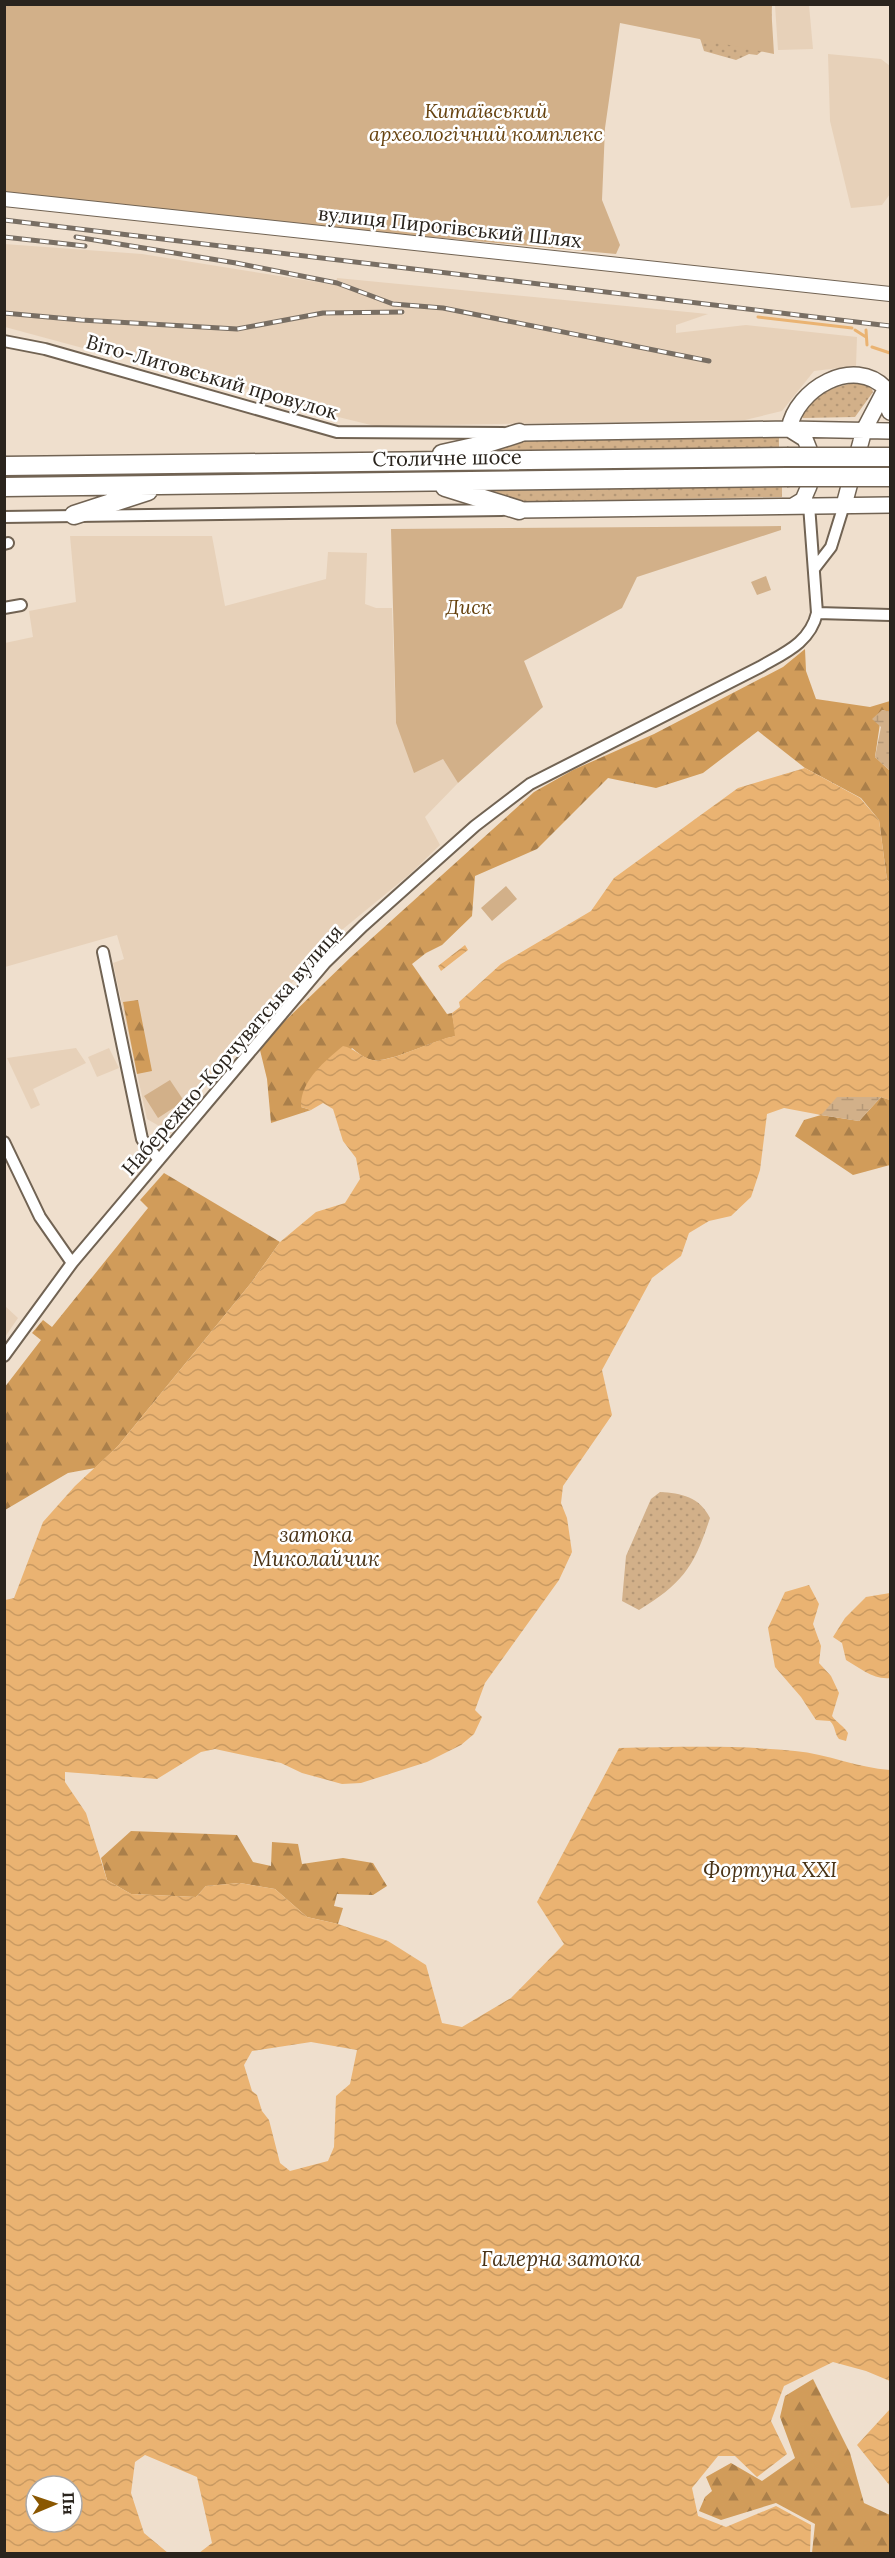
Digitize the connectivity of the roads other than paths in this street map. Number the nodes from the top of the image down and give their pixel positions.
1 (4, 199) edge
2 (891, 294) edge
3 (4, 341) edge
4 (888, 385) edge
5 (891, 412) edge
6 (789, 429) junction
7 (864, 430) junction
8 (891, 431) edge
9 (519, 433) junction
10 (891, 457) edge
11 (404, 462) junction
12 (4, 466) edge
13 (891, 477) edge
14 (411, 480) junction
15 (164, 486) junction
16 (4, 487) edge
17 (801, 505) junction
18 (844, 505) junction
19 (891, 505) edge
20 (519, 510) junction
21 (74, 515) junction
22 (4, 517) edge
23 (814, 569) junction
24 (21, 604) dead end
25 (4, 608) edge
26 (817, 613) junction
27 (891, 615) edge
28 (103, 952) dead end
29 (4, 1142) edge
30 (159, 1160) junction
31 (72, 1263) junction
32 (4, 1356) edge

1 - 2 street, вулиця Пирогівський Шлях
3 - 9 street, Віто-Литовський провулок
4 - 5 main road
4 - 6 main road
4 - 7 main road
6 - 7 main road
6 - 9 main road
6 - 17 main road
7 - 8 main road
7 - 18 main road
9 - 11 highway
10 - 11 highway, Столичне шосе, bridge
11 - 12 highway, Столичне шосе
13 - 14 highway, Столичне шосе, bridge
14 - 15 highway, Столичне шосе
14 - 20 highway
15 - 16 highway, Столичне шосе
15 - 21 highway
17 - 18 main road
17 - 20 main road
17 - 23 street
18 - 19 main road
18 - 23 street
20 - 21 street
21 - 22 street
23 - 26 street
24 - 25 street
26 - 27 street
26 - 30 street, Набережно-Корчуватська вулиця
28 - 30 street
29 - 31 street
30 - 31 street, Набережно-Корчуватська вулиця
31 - 32 street, Набережно-Корчуватська вулиця

